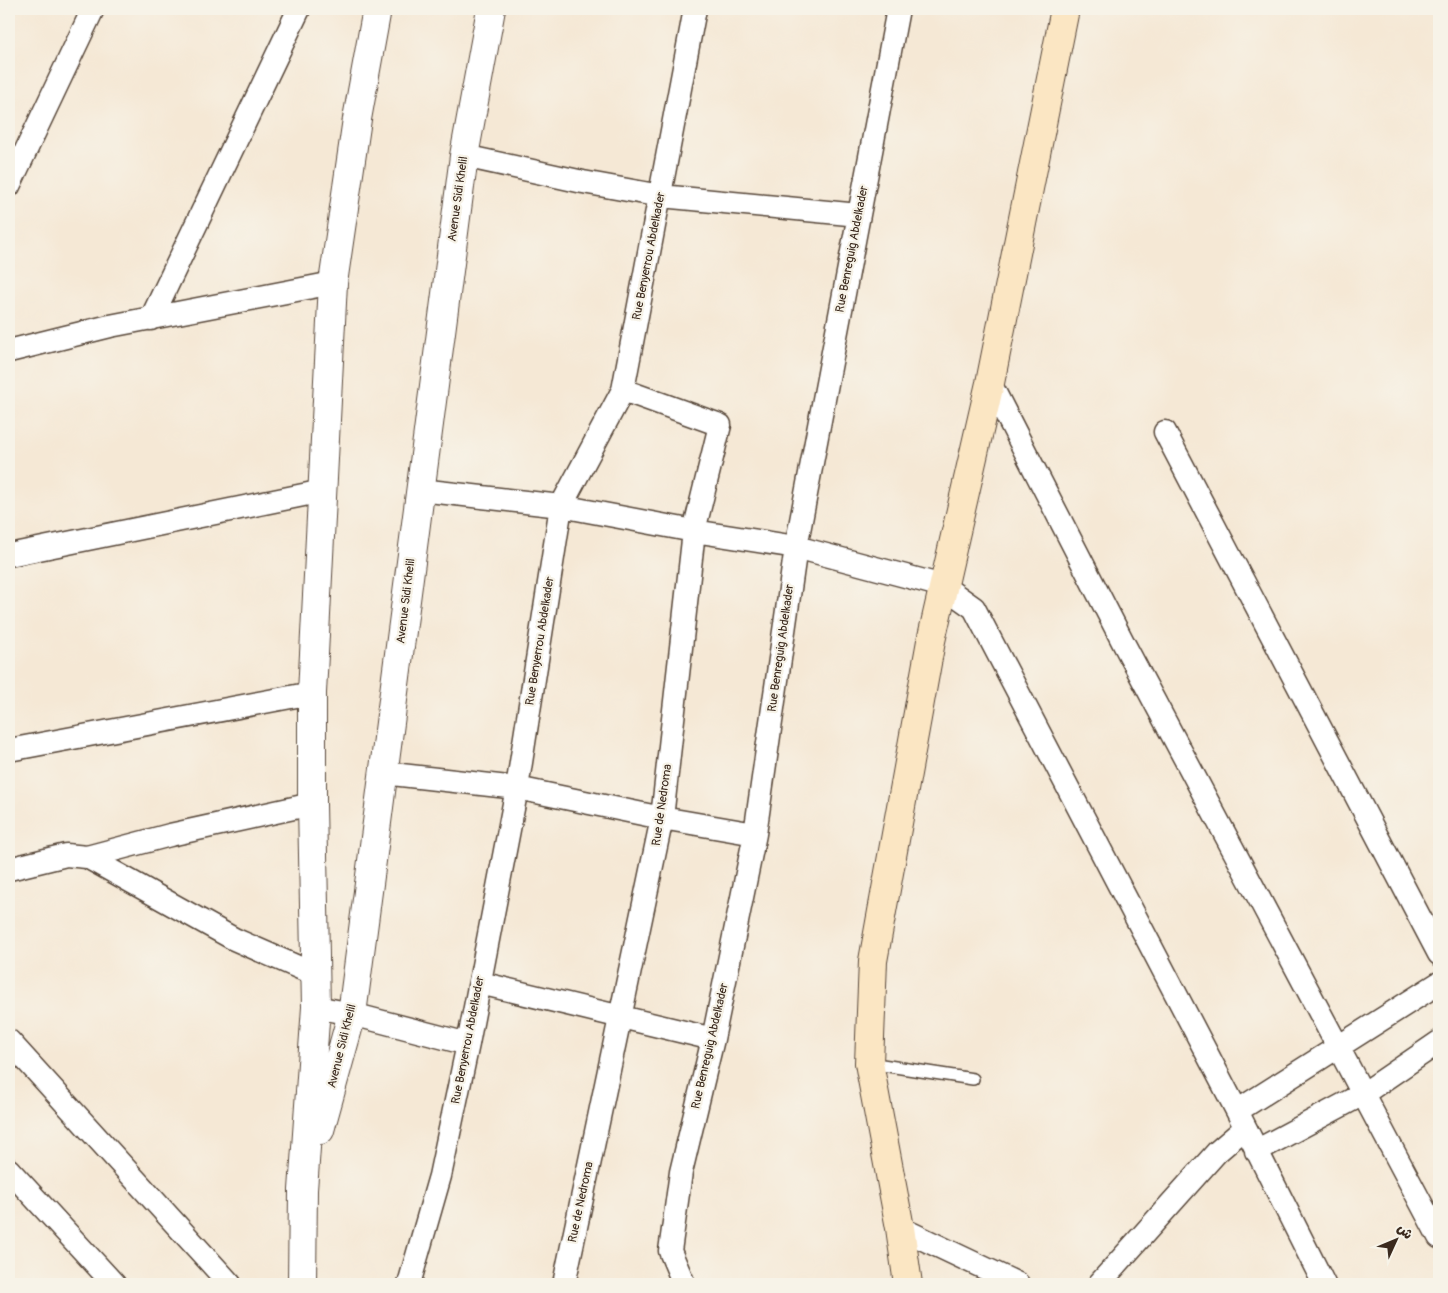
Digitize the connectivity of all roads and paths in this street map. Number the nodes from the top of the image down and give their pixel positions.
1 (93, 9) edge
2 (299, 9) edge
3 (377, 9) edge
4 (491, 9) edge
5 (695, 9) edge
6 (898, 9) edge
7 (1065, 9) edge
8 (464, 156) junction
9 (9, 186) edge
10 (661, 196) junction
11 (859, 215) junction
12 (333, 283) junction
13 (152, 319) junction
14 (9, 351) edge
15 (990, 383) junction
16 (623, 390) junction
17 (1165, 432) dead end
18 (420, 490) junction
19 (323, 492) junction
20 (561, 506) junction
21 (694, 531) junction
22 (796, 547) junction
23 (9, 556) edge
24 (943, 586) junction
25 (312, 693) junction
26 (9, 750) edge
27 (383, 773) junction
28 (517, 788) junction
29 (312, 804) junction
30 (662, 818) junction
31 (755, 834) junction
32 (88, 857) junction
33 (9, 869) edge
34 (1439, 954) edge
35 (316, 974) junction
36 (1439, 982) edge
37 (480, 983) junction
38 (316, 1007) junction
39 (352, 1014) junction
40 (620, 1017) junction
41 (713, 1039) junction
42 (9, 1041) edge
43 (1439, 1042) edge
44 (468, 1044) junction
45 (1339, 1048) junction
46 (869, 1063) junction
47 (973, 1079) dead end
48 (1363, 1094) junction
49 (1241, 1120) junction
50 (1256, 1151) junction
51 (9, 1170) edge
52 (303, 1190) junction
53 (900, 1228) junction
54 (1439, 1237) edge
55 (114, 1284) edge
56 (230, 1284) edge
57 (302, 1284) edge
58 (409, 1284) edge
59 (564, 1284) edge
60 (684, 1284) edge
61 (908, 1284) edge
62 (1018, 1284) edge
63 (1099, 1284) edge
64 (1324, 1284) edge

1 - 9 street
2 - 13 street
3 - 12 street, Avenue Sidi Khelil
4 - 8 street, Avenue Sidi Khelil
5 - 10 street, Rue Benyerrou Abdelkader
6 - 11 street, Rue Benreguig Abdelkader
7 - 15 main road
8 - 10 street
8 - 18 street, Avenue Sidi Khelil
10 - 11 street
10 - 16 street, Rue Benyerrou Abdelkader
11 - 22 street, Rue Benreguig Abdelkader
12 - 13 street
12 - 19 street, Avenue Sidi Khelil
13 - 14 street
15 - 24 main road
15 - 45 street
16 - 20 street, Rue Benyerrou Abdelkader
16 - 21 street, Rue de Nedroma
17 - 34 street
18 - 20 street
18 - 27 street, Avenue Sidi Khelil
19 - 23 street
19 - 25 street, Avenue Sidi Khelil
20 - 21 street
20 - 28 street, Rue Benyerrou Abdelkader
21 - 22 street
21 - 30 street, Rue de Nedroma
22 - 24 street
22 - 31 street, Rue Benreguig Abdelkader
24 - 46 main road
24 - 49 street
25 - 26 street
25 - 29 street, Avenue Sidi Khelil
27 - 28 street
27 - 39 street, Avenue Sidi Khelil
28 - 30 street
28 - 37 street, Rue Benyerrou Abdelkader
29 - 32 street
29 - 35 street, Avenue Sidi Khelil
30 - 31 street
30 - 40 street, Rue de Nedroma
31 - 41 street, Rue Benreguig Abdelkader
32 - 33 street
32 - 35 street
35 - 38 street, Avenue Sidi Khelil
36 - 45 street
37 - 40 street
37 - 44 street, Rue Benyerrou Abdelkader
38 - 39 street
38 - 52 street, Avenue Sidi Khelil
39 - 44 street
39 - 52 street, Avenue Sidi Khelil
40 - 41 street
40 - 59 street, Rue de Nedroma
41 - 60 street, Rue Benreguig Abdelkader
42 - 56 street
43 - 48 street
44 - 58 street, Rue Benyerrou Abdelkader
45 - 48 street
45 - 49 street
46 - 47 lane
46 - 53 main road
48 - 50 street
48 - 54 street
49 - 50 street
49 - 63 street
50 - 64 street
51 - 55 street
52 - 57 street, Avenue Sidi Khelil
53 - 61 main road
53 - 62 street

